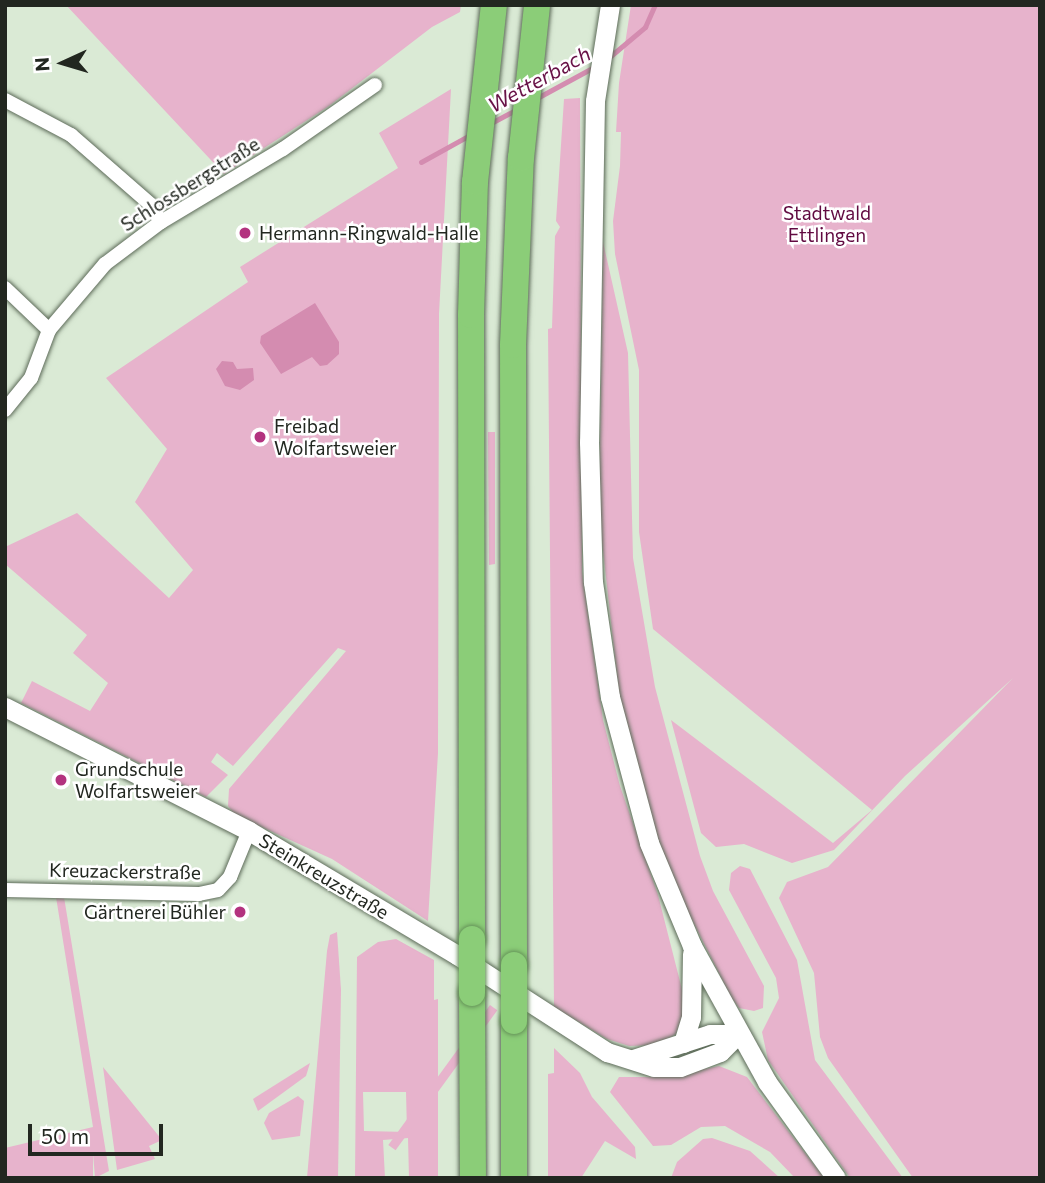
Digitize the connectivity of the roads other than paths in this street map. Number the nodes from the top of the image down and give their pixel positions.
1 (494, 5) edge
2 (537, 5) edge
3 (610, 5) edge
4 (375, 85) dead end
5 (5, 100) edge
6 (161, 222) junction
7 (5, 288) edge
8 (48, 330) junction
9 (5, 410) edge
10 (5, 707) edge
11 (249, 831) junction
12 (5, 890) edge
13 (692, 946) junction
14 (738, 1034) junction
15 (683, 1043) junction
16 (633, 1059) junction
17 (473, 1178) edge
18 (514, 1178) edge
19 (836, 1178) edge

1 - 17 highway, bridge
2 - 18 highway, bridge
3 - 13 main road
4 - 6 street, Schlossbergstraße
5 - 6 street
6 - 8 street, Schlossbergstraße
7 - 8 street
8 - 9 street, Schlossbergstraße
10 - 11 main road, Steinkreuzstraße
11 - 12 street, Kreuzackerstraße
11 - 16 main road, Steinkreuzstraße
13 - 14 main road
13 - 15 main road
14 - 15 main road
14 - 16 main road, Steinkreuzstraße
14 - 19 main road
15 - 16 main road

